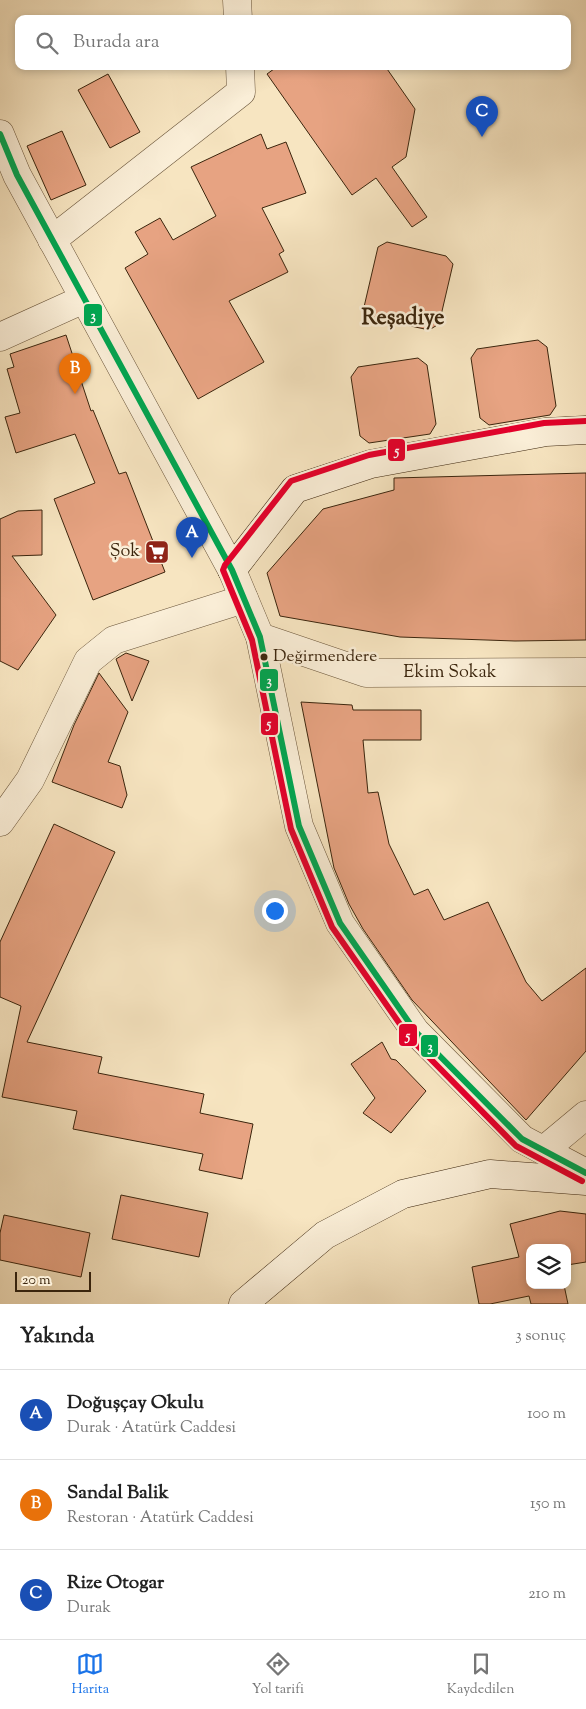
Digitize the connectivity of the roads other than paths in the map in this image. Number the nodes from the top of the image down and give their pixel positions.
1 (237, 0) edge
2 (238, 15) edge
3 (240, 70) edge
4 (0, 134) edge
5 (8, 177) edge
6 (52, 240) junction
7 (84, 299) junction
8 (0, 337) edge
9 (586, 430) edge
10 (232, 570) junction
11 (244, 599) junction
12 (260, 637) junction
13 (586, 672) edge
14 (0, 822) edge
15 (586, 1115) edge
16 (544, 1150) junction
17 (586, 1173) edge
18 (586, 1181) edge
19 (243, 1304) edge

1 - 2 street
3 - 6 street
4 - 5 street
5 - 6 street
6 - 7 street
7 - 8 street
7 - 10 street
9 - 10 street
10 - 11 street
11 - 12 street
11 - 14 street
12 - 13 street, Ekim Sokak
12 - 16 street
15 - 16 street
16 - 17 street
18 - 19 street

